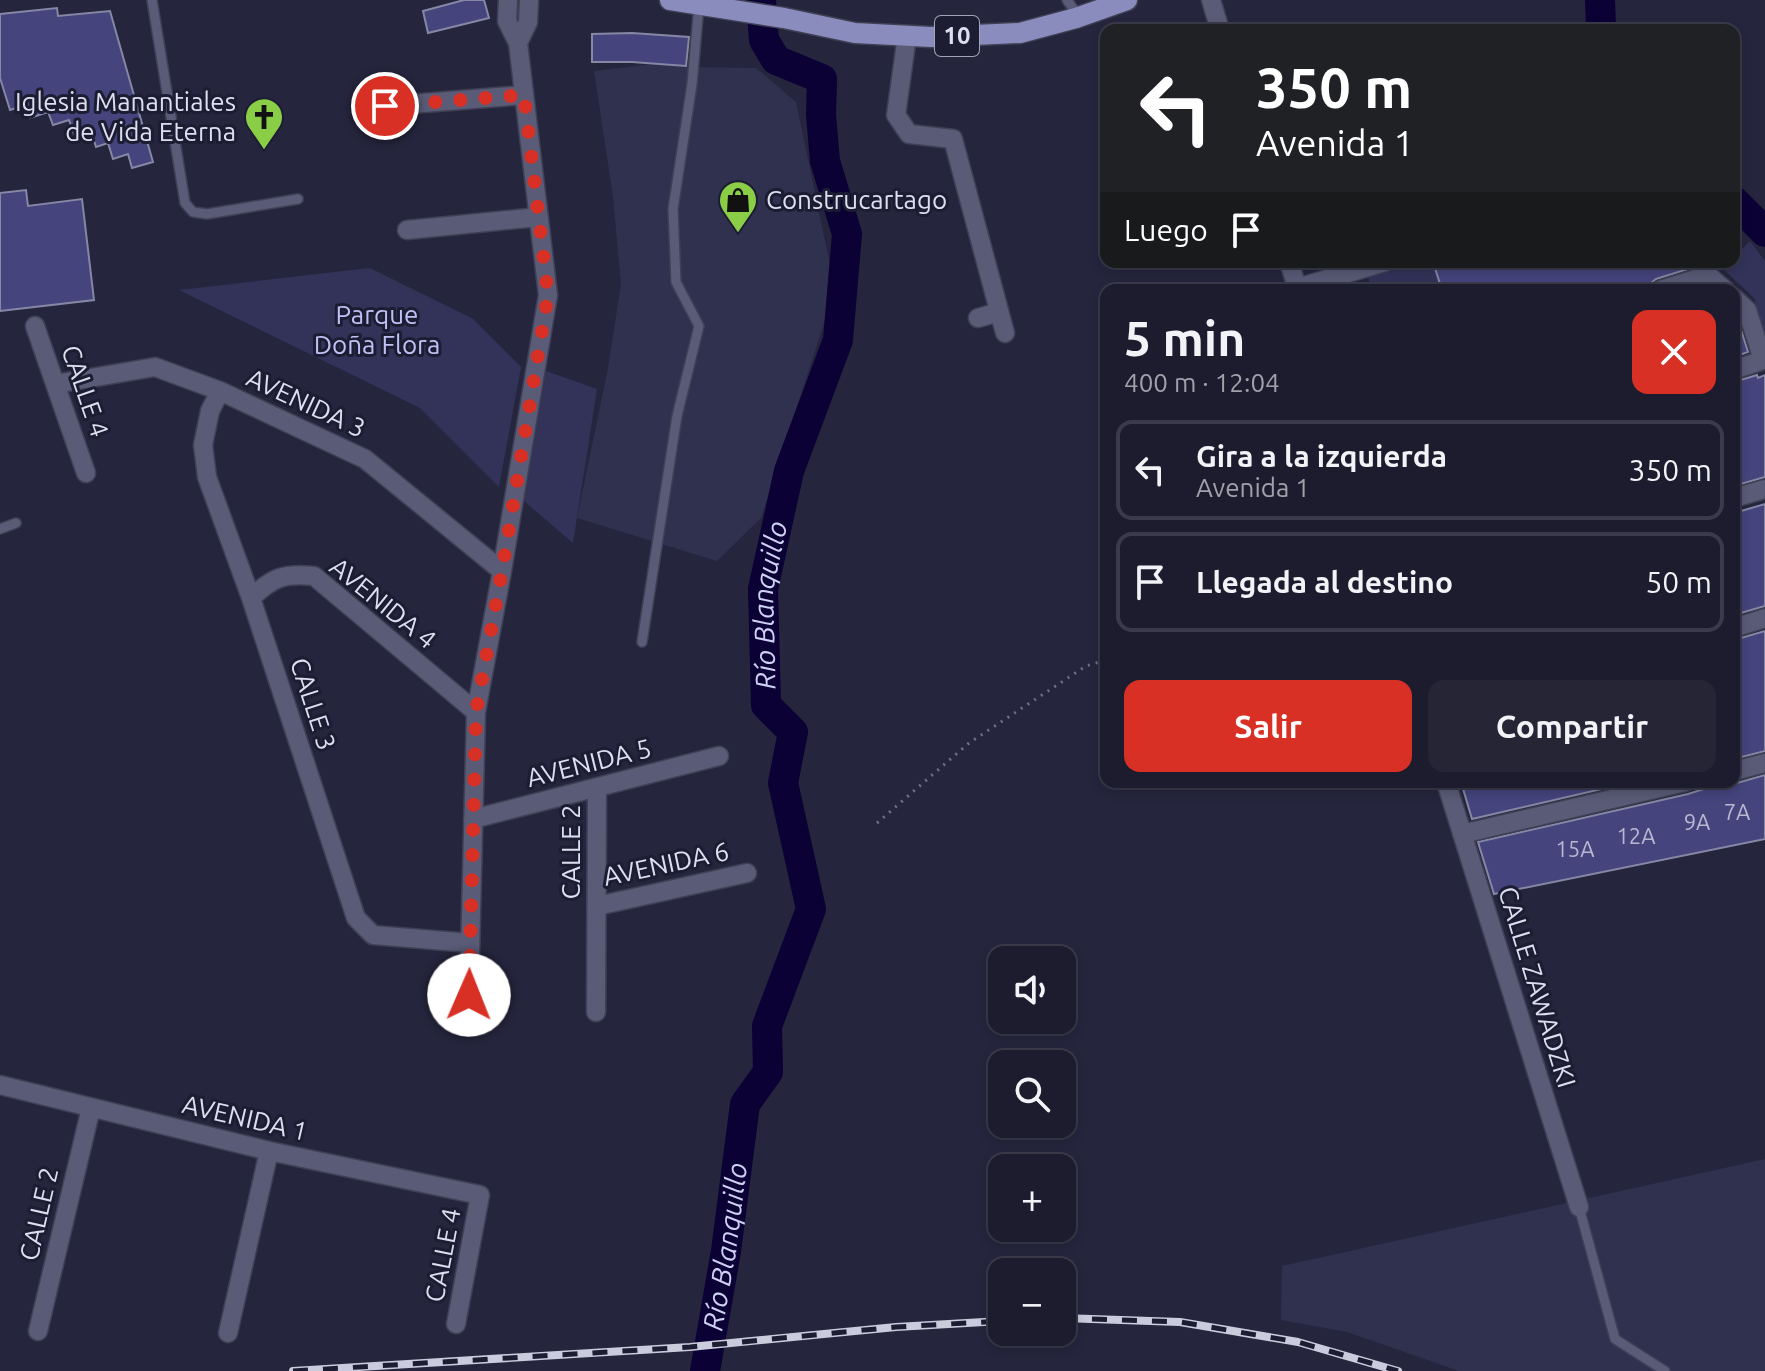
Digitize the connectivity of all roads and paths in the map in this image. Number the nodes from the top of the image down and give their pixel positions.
1 (152, 0) edge
2 (508, 0) edge
3 (529, 0) edge
4 (670, 0) edge
5 (1127, 0) edge
6 (1211, 0) edge
7 (699, 5) junction
8 (1073, 8) edge
9 (1218, 24) edge
10 (907, 36) junction
11 (518, 43) junction
12 (524, 95) junction
13 (385, 106) dead end
14 (298, 199) dead end
15 (538, 217) junction
16 (407, 230) dead end
17 (1366, 268) edge
18 (1314, 284) edge
19 (1679, 284) edge
20 (1718, 284) edge
21 (1740, 304) edge
22 (999, 312) junction
23 (978, 318) dead end
24 (35, 326) dead end
25 (1005, 333) dead end
26 (1740, 368) edge
27 (55, 384) junction
28 (220, 391) junction
29 (86, 473) dead end
30 (1765, 489) edge
31 (1740, 496) edge
32 (16, 523) dead end
33 (0, 529) edge
34 (502, 571) junction
35 (251, 598) junction
36 (1765, 618) edge
37 (1740, 626) edge
38 (642, 642) dead end
39 (1100, 662) edge
40 (476, 712) junction
41 (719, 756) dead end
42 (1765, 763) edge
43 (1740, 769) edge
44 (597, 787) junction
45 (1448, 788) edge
46 (1659, 788) edge
47 (473, 819) junction
48 (877, 823) dead end
49 (1462, 834) junction
50 (747, 873) dead end
51 (597, 906) junction
52 (470, 943) junction
53 (469, 995) dead end
54 (596, 1012) dead end
55 (0, 1085) edge
56 (91, 1108) junction
57 (269, 1151) junction
58 (480, 1195) joint
59 (1579, 1207) joint
60 (456, 1324) dead end
61 (38, 1331) dead end
62 (228, 1333) dead end
63 (1665, 1371) edge

1 - 14 lane
2 - 11 street
3 - 11 street
4 - 7 main road, 10
5 - 8 main road, 10
6 - 9 street
7 - 10 main road, 10
7 - 38 lane
8 - 10 main road, 10
10 - 22 street
11 - 12 street
12 - 13 street
12 - 15 street
15 - 16 street
15 - 34 street
17 - 18 street
19 - 20 street
21 - 26 street
22 - 23 street
22 - 25 street
24 - 27 street, CALLE 4
27 - 28 street, AVENIDA 3
27 - 29 street, CALLE 4
28 - 34 street, AVENIDA 3
28 - 35 street, CALLE 3
30 - 31 street
32 - 33 lane
34 - 40 street
35 - 40 street, AVENIDA 4
35 - 52 street, CALLE 3
36 - 37 street
39 - 48 path
40 - 47 street
41 - 44 street, AVENIDA 5
42 - 43 street
44 - 47 street, AVENIDA 5
44 - 51 street, CALLE 2
45 - 49 street, CALLE ZAWADZKI
46 - 49 street
47 - 52 street
49 - 59 street, CALLE ZAWADZKI
50 - 51 street, AVENIDA 6
51 - 54 street, CALLE 2
52 - 53 street
55 - 56 street, AVENIDA 1
56 - 57 street, AVENIDA 1
56 - 61 street, CALLE 2
57 - 58 street, AVENIDA 1
57 - 62 street
58 - 60 street, CALLE 4
59 - 63 lane

